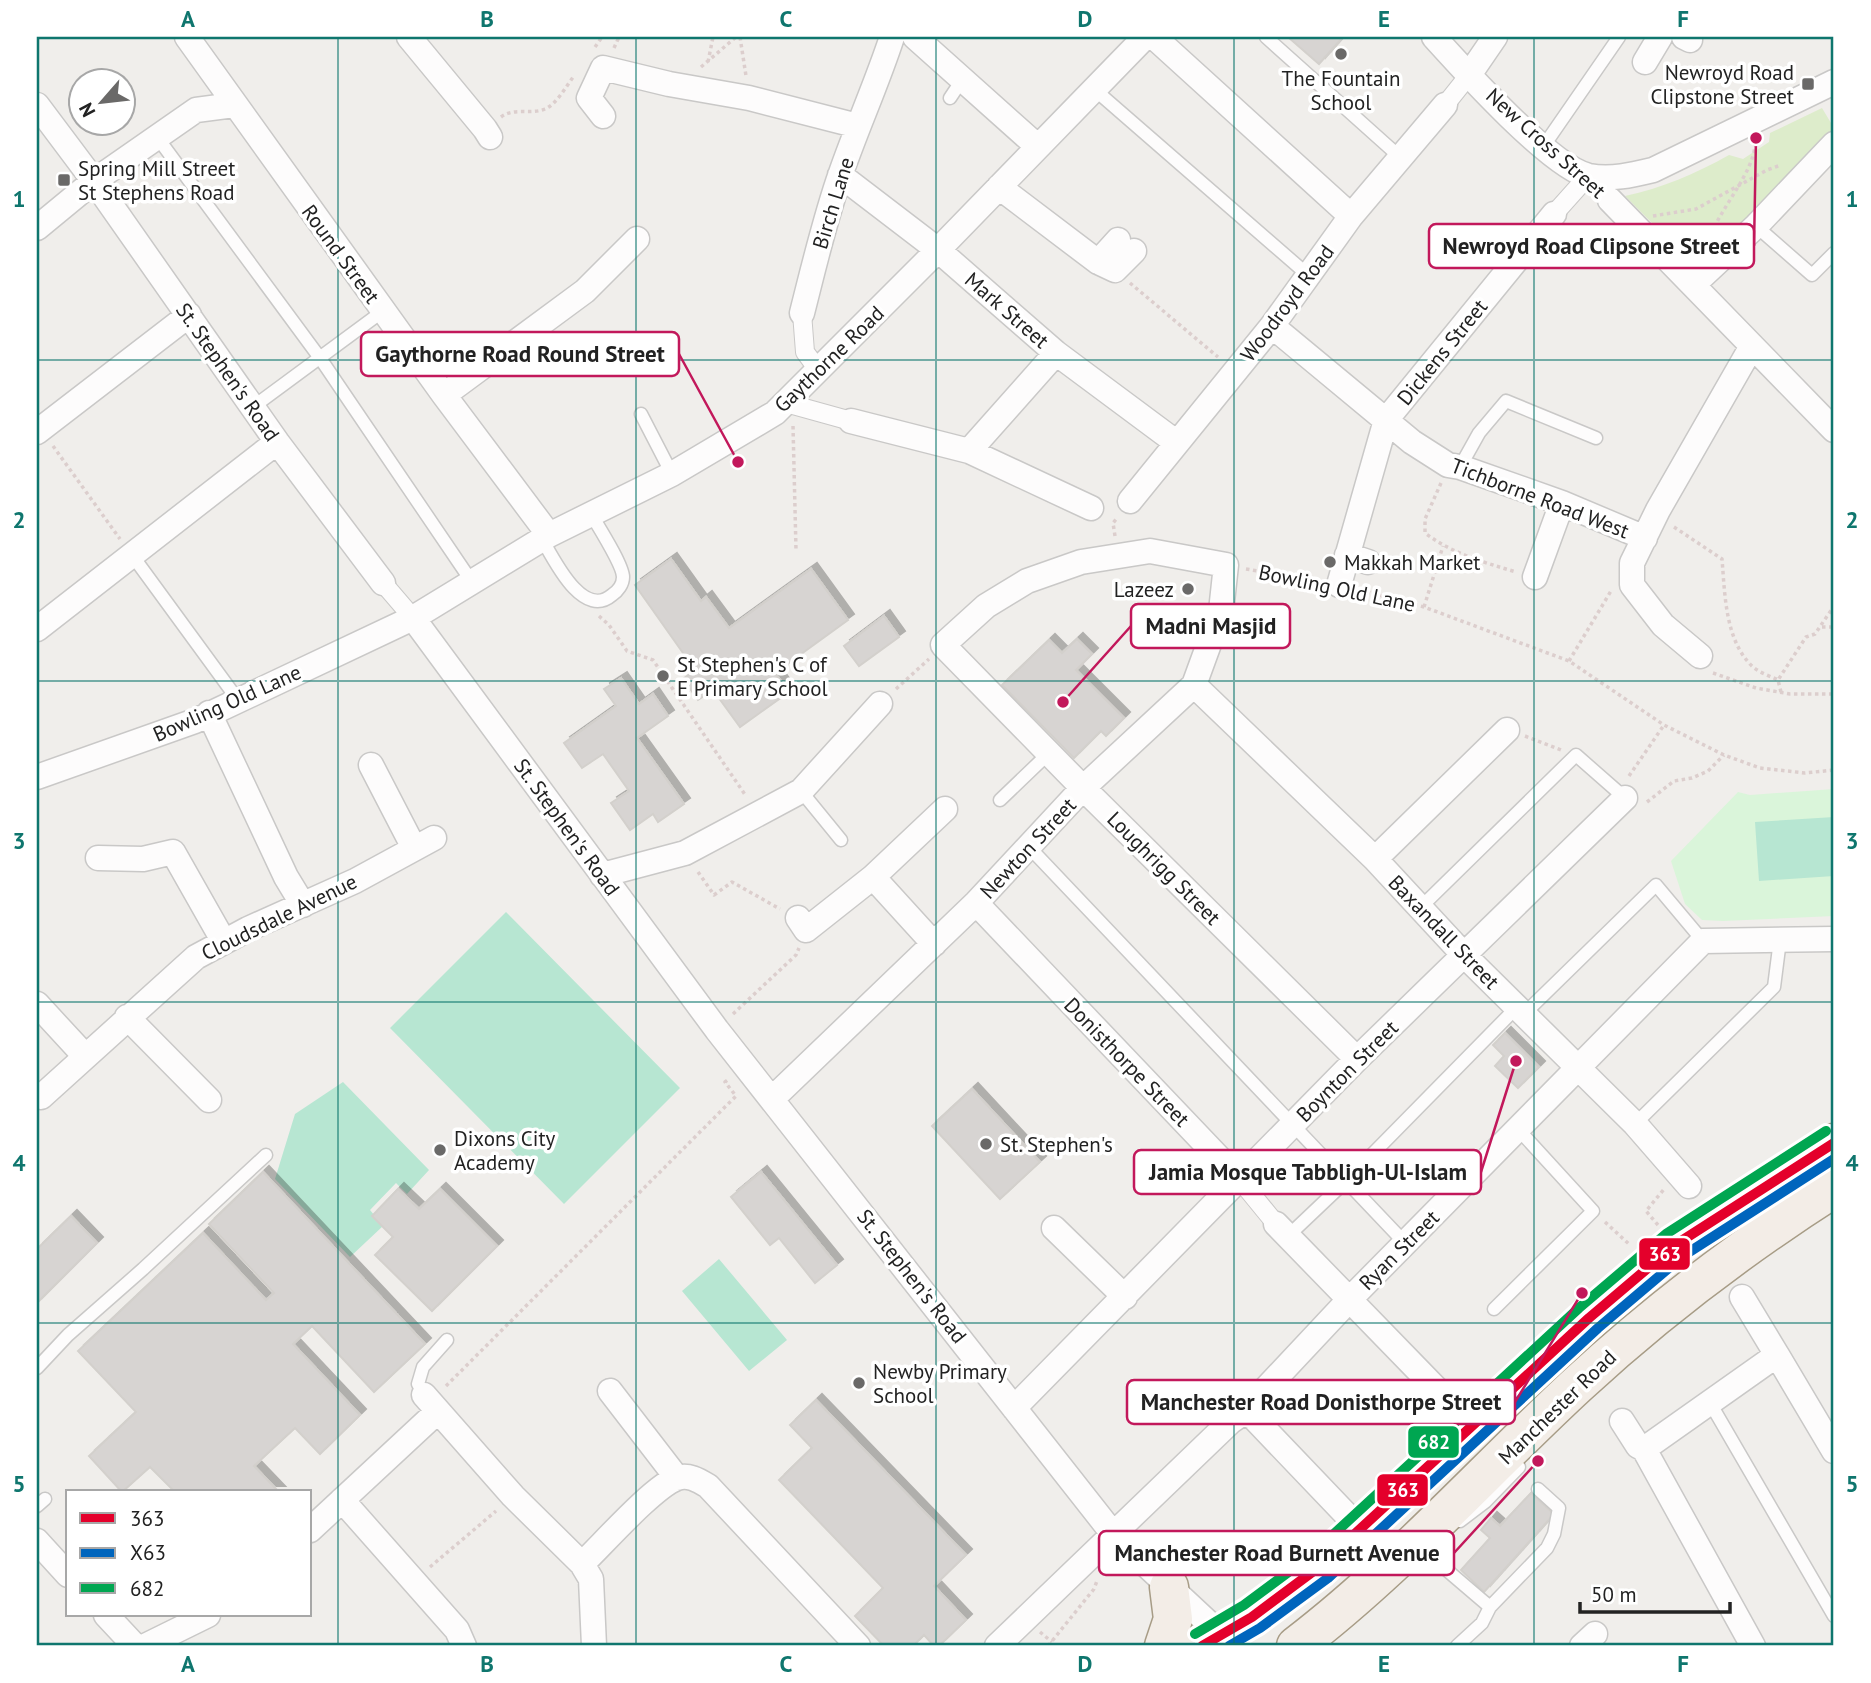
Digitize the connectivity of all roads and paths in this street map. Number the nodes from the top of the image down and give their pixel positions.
1 (187, 37) edge
2 (712, 37) edge
3 (738, 37) edge
4 (892, 37) edge
5 (915, 37) edge
6 (1145, 37) edge
7 (1154, 37) edge
8 (1266, 37) edge
9 (1434, 37) edge
10 (1495, 37) edge
11 (1619, 37) edge
12 (1660, 37) edge
13 (413, 38) edge
14 (605, 49) edge
15 (708, 62) junction
16 (1645, 62) dead end
17 (574, 74) dead end
18 (1469, 75) junction
19 (669, 84) junction
20 (1834, 84) edge
21 (1094, 89) junction
22 (748, 98) junction
23 (1445, 104) joint
24 (234, 105) junction
25 (603, 116) dead end
26 (41, 120) edge
27 (1753, 121) junction
28 (858, 126) junction
29 (488, 132) joint
30 (157, 137) junction
31 (1834, 144) edge
32 (1037, 146) junction
33 (1543, 147) junction
34 (1401, 158) junction
35 (1816, 162) junction
36 (840, 175) junction
37 (1588, 176) junction
38 (94, 181) junction
39 (999, 187) junction
40 (1735, 189) junction
41 (1610, 200) joint
42 (1554, 214) joint
43 (1352, 216) junction
44 (1631, 222) junction
45 (1756, 226) junction
46 (37, 228) edge
47 (637, 239) dead end
48 (1126, 246) dead end
49 (939, 250) junction
50 (1834, 253) edge
51 (1107, 266) junction
52 (1308, 275) junction
53 (1701, 277) junction
54 (383, 311) junction
55 (802, 313) joint
56 (189, 315) junction
57 (1272, 326) junction
58 (1752, 346) junction
59 (1056, 353) junction
60 (320, 358) junction
61 (819, 371) junction
62 (1236, 371) junction
63 (444, 395) junction
64 (789, 404) junction
65 (253, 407) junction
66 (641, 414) dead end
67 (1385, 420) junction
68 (851, 421) joint
69 (1834, 430) edge
70 (38, 431) edge
71 (1597, 438) dead end
72 (277, 442) junction
73 (1177, 443) junction
74 (969, 451) junction
75 (1454, 466) junction
76 (672, 474) junction
77 (1130, 501) joint
78 (1562, 503) junction
79 (1091, 508) dead end
80 (1658, 510) junction
81 (591, 514) junction
82 (545, 537) junction
83 (1644, 538) junction
84 (1443, 546) junction
85 (796, 550) dead end
86 (132, 555) junction
87 (1119, 556) junction
88 (1632, 563) junction
89 (1226, 565) junction
90 (1535, 577) joint
91 (472, 582) junction
92 (383, 583) joint
93 (1339, 585) junction
94 (1834, 606) edge
95 (1424, 607) junction
96 (598, 616) dead end
97 (413, 618) junction
98 (1821, 627) junction
99 (1834, 627) edge
100 (37, 629) edge
101 (943, 645) junction
102 (1700, 656) dead end
103 (1569, 661) junction
104 (1778, 680) junction
105 (1194, 685) junction
106 (1780, 692) dead end
107 (238, 700) junction
108 (880, 704) joint
109 (209, 713) junction
110 (1664, 725) junction
111 (1507, 730) joint
112 (1049, 753) junction
113 (1576, 755) junction
114 (1724, 755) junction
115 (371, 765) dead end
116 (1834, 771) edge
117 (37, 778) edge
118 (1083, 788) junction
119 (801, 791) junction
120 (1621, 795) junction
121 (1000, 800) dead end
122 (945, 809) dead end
123 (759, 815) junction
124 (841, 840) dead end
125 (1028, 847) junction
126 (685, 853) junction
127 (98, 858) dead end
128 (1375, 859) junction
129 (603, 876) junction
130 (873, 877) junction
131 (976, 903) junction
132 (303, 905) junction
133 (1419, 909) junction
134 (802, 924) junction
135 (1834, 939) edge
136 (1780, 940) junction
137 (224, 942) junction
138 (1703, 942) junction
139 (934, 944) junction
140 (1464, 956) junction
141 (37, 1004) edge
142 (1520, 1010) junction
143 (127, 1017) junction
144 (717, 1030) junction
145 (85, 1056) junction
146 (1357, 1059) junction
147 (746, 1065) junction
148 (1577, 1069) junction
149 (41, 1097) dead end
150 (773, 1098) junction
151 (209, 1100) dead end
152 (1635, 1124) junction
153 (1293, 1125) junction
154 (1518, 1129) junction
155 (1834, 1143) edge
156 (266, 1155) dead end
157 (1240, 1180) junction
158 (1684, 1180) joint
159 (1345, 1182) junction
160 (1834, 1188) edge
161 (1054, 1228) dead end
162 (1282, 1231) junction
163 (1406, 1244) junction
164 (1675, 1245) junction
165 (1125, 1297) junction
166 (1742, 1297) dead end
167 (1349, 1300) junction
168 (1493, 1308) dead end
169 (447, 1340) dead end
170 (1777, 1355) junction
171 (37, 1368) edge
172 (1575, 1387) junction
173 (610, 1391) dead end
174 (1709, 1401) junction
175 (430, 1403) junction
176 (1450, 1403) dead end
177 (1014, 1408) junction
178 (1243, 1413) junction
179 (1622, 1421) dead end
180 (1548, 1431) dead end
181 (1644, 1449) junction
182 (1834, 1451) edge
183 (1525, 1461) dead end
184 (677, 1478) junction
185 (1538, 1489) dead end
186 (513, 1496) junction
187 (342, 1500) junction
188 (312, 1528) edge
189 (1362, 1530) junction
190 (1114, 1535) junction
191 (37, 1541) edge
192 (1405, 1559) junction
193 (582, 1564) junction
194 (66, 1573) edge
195 (415, 1580) junction
196 (1169, 1587) junction
197 (1490, 1606) junction
198 (1341, 1609) junction
199 (107, 1616) edge
200 (206, 1616) edge
201 (1834, 1616) edge
202 (1219, 1642) edge
203 (135, 1646) edge
204 (145, 1646) edge
205 (464, 1646) edge
206 (594, 1646) edge
207 (858, 1646) edge
208 (997, 1646) edge
209 (1164, 1646) edge
210 (1296, 1646) edge
211 (1322, 1646) edge
212 (1457, 1646) edge
213 (1754, 1646) edge

1 - 24 street, Round Street
2 - 15 path
3 - 15 path
3 - 22 path
4 - 28 street, Birch Lane
5 - 32 street
6 - 21 street, Gaythorne Road
7 - 43 street
8 - 34 lane
9 - 18 street, New Cross Street
10 - 18 street
11 - 33 lane
12 - 16 street
13 - 29 street
14 - 19 street
14 - 25 street
15 - 19 path
17 - 29 path
18 - 23 street
18 - 33 street, New Cross Street
19 - 22 street
20 - 27 street
21 - 32 street, Gaythorne Road
21 - 52 lane
22 - 28 street
23 - 34 street, Woodroyd Road
24 - 30 street
24 - 54 street, Round Street
26 - 38 street, St. Stephen's Road
27 - 37 street
27 - 40 path
28 - 36 street, Birch Lane
30 - 38 street
30 - 60 lane
31 - 35 street
32 - 39 street, Gaythorne Road
33 - 37 street, New Cross Street
34 - 43 street, Woodroyd Road
35 - 40 path
35 - 45 street
36 - 49 street, Mark Street
36 - 55 street, Birch Lane
37 - 41 street, New Cross Street
37 - 42 street, Dickens Street
38 - 46 street
38 - 56 street, St. Stephen's Road
39 - 49 street, Gaythorne Road
39 - 51 street
40 - 44 path
40 - 53 path
41 - 44 street, New Cross Street
42 - 67 street, Dickens Street
43 - 52 street, Woodroyd Road
44 - 53 street, New Cross Street
45 - 50 lane
45 - 53 street
47 - 63 street
48 - 51 street
49 - 59 street, Mark Street
49 - 61 street, Gaythorne Road
51 - 62 path
52 - 57 street, Woodroyd Road
53 - 58 street, New Cross Street
54 - 60 lane
54 - 63 street, Round Street
55 - 61 street, Birch Lane
56 - 65 street, St. Stephen's Road
56 - 70 street
57 - 62 street, Woodroyd Road
57 - 67 street, Tichborne Road West
58 - 69 street, New Cross Street
58 - 80 street
59 - 73 street, Mark Street
59 - 74 street
60 - 65 lane
60 - 91 lane
61 - 64 street, Gaythorne Road
62 - 73 street, Woodroyd Road
63 - 82 street, Round Street
64 - 68 street
64 - 76 street, Gaythorne Road
64 - 85 path
65 - 72 street, St. Stephen's Road
66 - 76 lane
67 - 75 street, Tichborne Road West
67 - 93 street, Dickens Street
68 - 74 street
70 - 86 path
71 - 75 lane
72 - 86 street
72 - 92 street, St. Stephen's Road
73 - 77 street, Woodroyd Road
74 - 79 street
75 - 78 street, Tichborne Road West
75 - 84 path
76 - 81 street, Gaythorne Road
77 - 87 path
78 - 83 street, Tichborne Road West
78 - 90 street
80 - 83 street
80 - 104 path
81 - 82 street, Gaythorne Road
81 - 82 lane
82 - 91 street, Gaythorne Road
83 - 88 street
84 - 90 path
84 - 95 path
86 - 100 street
86 - 107 lane
87 - 89 street
87 - 101 street
88 - 102 street
88 - 103 path
89 - 93 path, Bowling Old Lane
89 - 105 street, Newton Street
91 - 97 street, Gaythorne Road
92 - 97 street, St. Stephen's Road
93 - 95 path, Bowling Old Lane
94 - 98 path
95 - 103 path, Bowling Old Lane
96 - 123 path
97 - 107 street, Bowling Old Lane
97 - 129 street, St. Stephen's Road
98 - 99 path
98 - 104 path
101 - 108 path
101 - 112 street, Loughrigg Street
103 - 110 path, Bowling Old Lane
104 - 106 path
105 - 118 street, Newton Street
105 - 128 street, Baxandall Street
107 - 109 street, Bowling Old Lane
108 - 119 street
109 - 117 street, Bowling Old Lane
109 - 132 street
110 - 114 path, Bowling Old Lane
110 - 120 path
111 - 113 path
111 - 128 street
112 - 118 street, Loughrigg Street
112 - 121 lane
113 - 120 lane
113 - 133 lane
114 - 116 path, Bowling Old Lane
114 - 120 path
115 - 132 street, Cloudsdale Avenue
118 - 125 street, Newton Street
118 - 146 street, Loughrigg Street
119 - 123 street
119 - 124 lane
120 - 140 street, Boynton Street
122 - 130 street
123 - 126 street
125 - 131 street, Newton Street
125 - 153 lane
126 - 129 street
126 - 134 path
127 - 137 street
128 - 133 street, Baxandall Street
129 - 144 street, St. Stephen's Road
130 - 134 street
130 - 139 street
131 - 139 street, Newton Street
131 - 157 street, Donisthorpe Street
132 - 137 street, Cloudsdale Avenue
133 - 140 street, Baxandall Street
134 - 144 path
135 - 136 street
136 - 138 street
136 - 152 lane
137 - 143 street, Cloudsdale Avenue
138 - 142 lane
138 - 148 street, Ryan Street
139 - 150 street, Newton Street
140 - 142 street, Baxandall Street
140 - 146 street, Boynton Street
141 - 145 street
142 - 148 street, Baxandall Street
142 - 159 lane
143 - 145 street, Cloudsdale Avenue
143 - 151 street
144 - 147 street, St. Stephen's Road
145 - 149 street, Cloudsdale Avenue
146 - 153 street, Boynton Street
147 - 150 street, St. Stephen's Road
147 - 175 path
148 - 152 street, Baxandall Street
148 - 154 street, Ryan Street
150 - 177 street, St. Stephen's Road
152 - 158 street, Baxandall Street
153 - 157 street, Boynton Street
153 - 159 lane
154 - 163 street, Ryan Street
154 - 168 lane
155 - 164 main road, Manchester Road
156 - 171 lane
157 - 162 street, Donisthorpe Street
157 - 165 street, Boynton Street
158 - 164 path
159 - 162 lane
159 - 163 lane
160 - 172 main road, Manchester Road
161 - 165 street
162 - 167 street, Donisthorpe Street
163 - 167 street, Ryan Street
164 - 189 main road, Manchester Road
165 - 177 street, Boynton Street
166 - 170 street
167 - 176 street, Donisthorpe Street
167 - 178 street, Ryan Street
169 - 175 lane
170 - 174 street
170 - 182 street
172 - 180 lane
172 - 192 main road, Manchester Road
173 - 184 street
174 - 181 street
174 - 201 lane
175 - 186 street
175 - 187 street
177 - 190 street, St. Stephen's Road
178 - 189 street
178 - 190 street, Ryan Street
179 - 181 street
181 - 213 street
183 - 192 lane
184 - 193 street
184 - 207 street
185 - 197 lane
186 - 193 street
186 - 195 path
187 - 188 street
187 - 195 street
189 - 202 main road, Manchester Road
190 - 196 street, St. Stephen's Road
190 - 208 street, Ryan Street
191 - 194 street
192 - 197 lane
192 - 198 main road, Manchester Road
192 - 202 main road
193 - 206 street
195 - 205 street
196 - 202 street, St. Stephen's Road
196 - 209 main road
197 - 212 lane
198 - 210 main road, Manchester Road
198 - 211 main road
199 - 203 street
200 - 204 street

